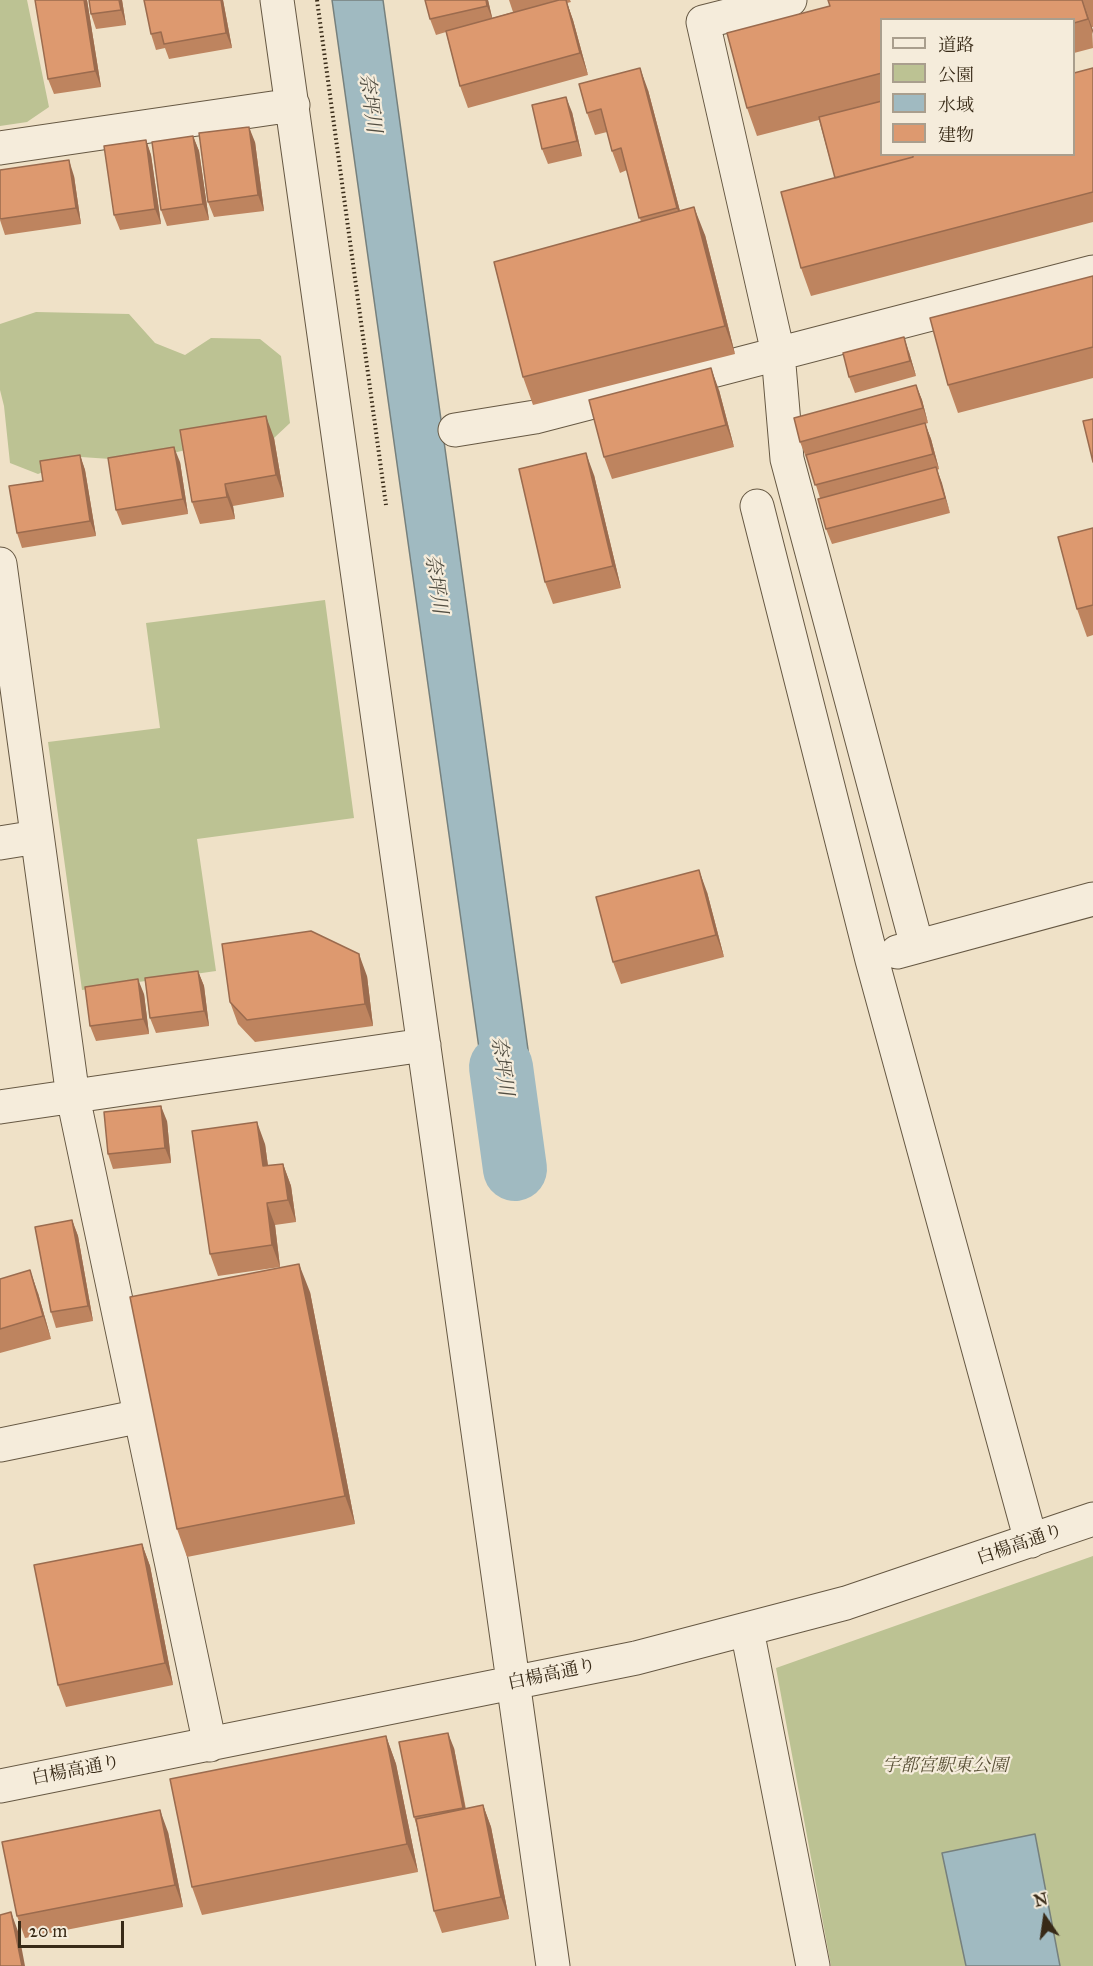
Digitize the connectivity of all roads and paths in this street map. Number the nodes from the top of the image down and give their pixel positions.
1 (277, 0) edge
2 (790, 0) edge
3 (293, 105) junction
4 (0, 148) edge
5 (1093, 272) edge
6 (778, 353) junction
7 (455, 430) dead end
8 (757, 506) dead end
9 (1, 575) edge
10 (37, 837) junction
11 (0, 843) edge
12 (1093, 898) edge
13 (916, 946) junction
14 (872, 960) junction
15 (424, 1046) junction
16 (73, 1097) junction
17 (0, 1107) edge
18 (141, 1416) junction
19 (0, 1445) edge
20 (1093, 1519) edge
21 (1031, 1541) junction
22 (747, 1630) junction
23 (513, 1683) junction
24 (210, 1745) junction
25 (0, 1786) edge
26 (553, 1966) edge
27 (813, 1966) edge

1 - 3 street
2 - 6 street
3 - 4 street
3 - 15 street
5 - 6 street
6 - 7 street
6 - 13 street
8 - 14 street
9 - 10 street
10 - 11 street
10 - 16 street
12 - 13 street
13 - 14 street
14 - 21 street
15 - 16 street
15 - 23 street
16 - 17 street
16 - 18 street
18 - 19 street
18 - 24 street
20 - 21 street, 白楊高通り
21 - 22 street, 白楊高通り
22 - 23 street, 白楊高通り
22 - 27 street
23 - 24 street, 白楊高通り
23 - 26 street
24 - 25 street, 白楊高通り

